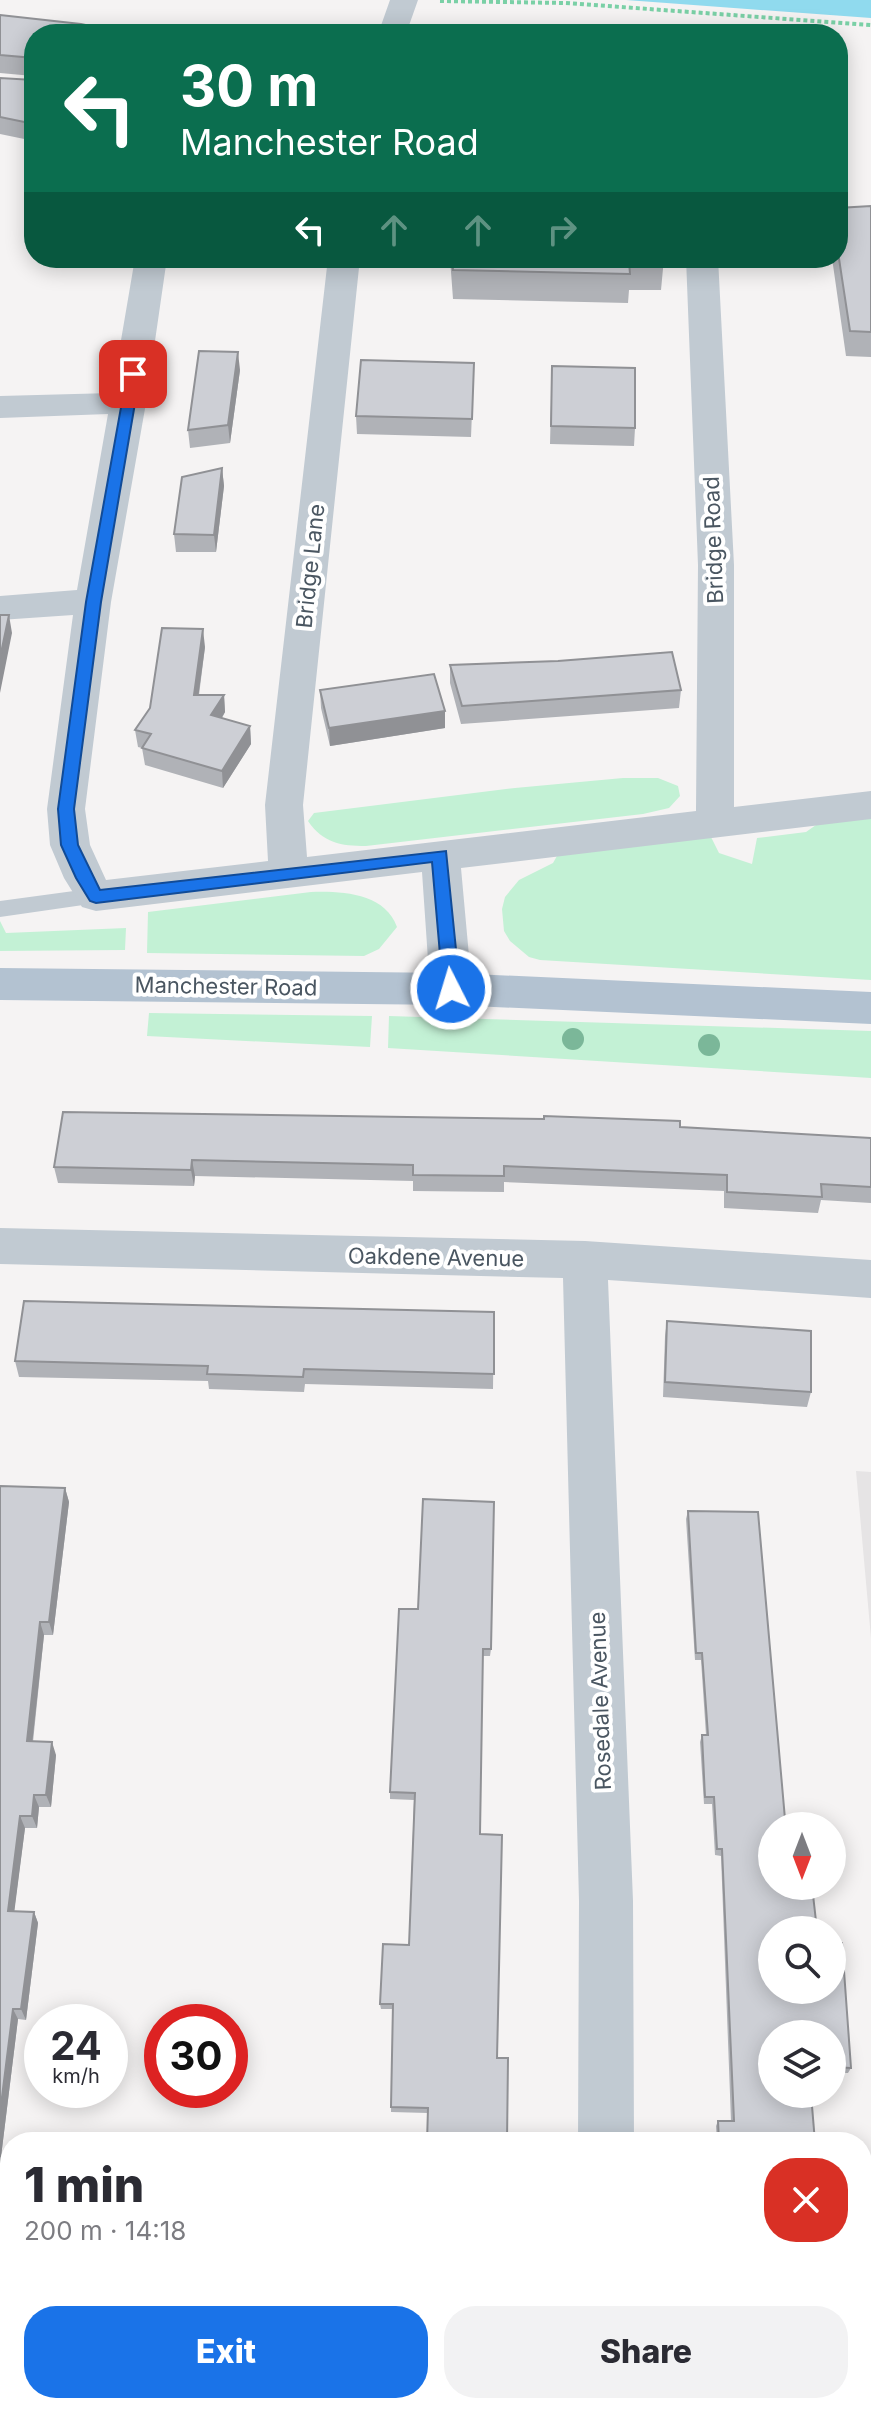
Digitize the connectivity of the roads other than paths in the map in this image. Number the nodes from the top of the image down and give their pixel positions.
1 (404, 0) edge
2 (396, 24) edge
3 (149, 268) edge
4 (343, 268) edge
5 (702, 268) edge
6 (129, 403) junction
7 (0, 407) edge
8 (93, 602) junction
9 (0, 608) edge
10 (871, 805) edge
11 (715, 823) junction
12 (440, 855) junction
13 (289, 875) junction
14 (96, 896) junction
15 (0, 909) edge
16 (0, 984) edge
17 (451, 989) junction
18 (871, 1008) edge
19 (0, 1246) edge
20 (585, 1260) junction
21 (871, 1279) edge
22 (606, 2132) edge

1 - 2 street
3 - 6 street
4 - 13 street, Bridge Lane
5 - 11 street, Bridge Road
6 - 7 street
6 - 8 street
8 - 9 street
8 - 14 street
10 - 11 street
11 - 12 street
12 - 13 street
12 - 17 street
13 - 14 street
14 - 15 lane
16 - 17 main road, Manchester Road
17 - 18 main road, Manchester Road
19 - 20 street, Oakdene Avenue
20 - 21 street, Oakdene Avenue
20 - 22 street, Rosedale Avenue

